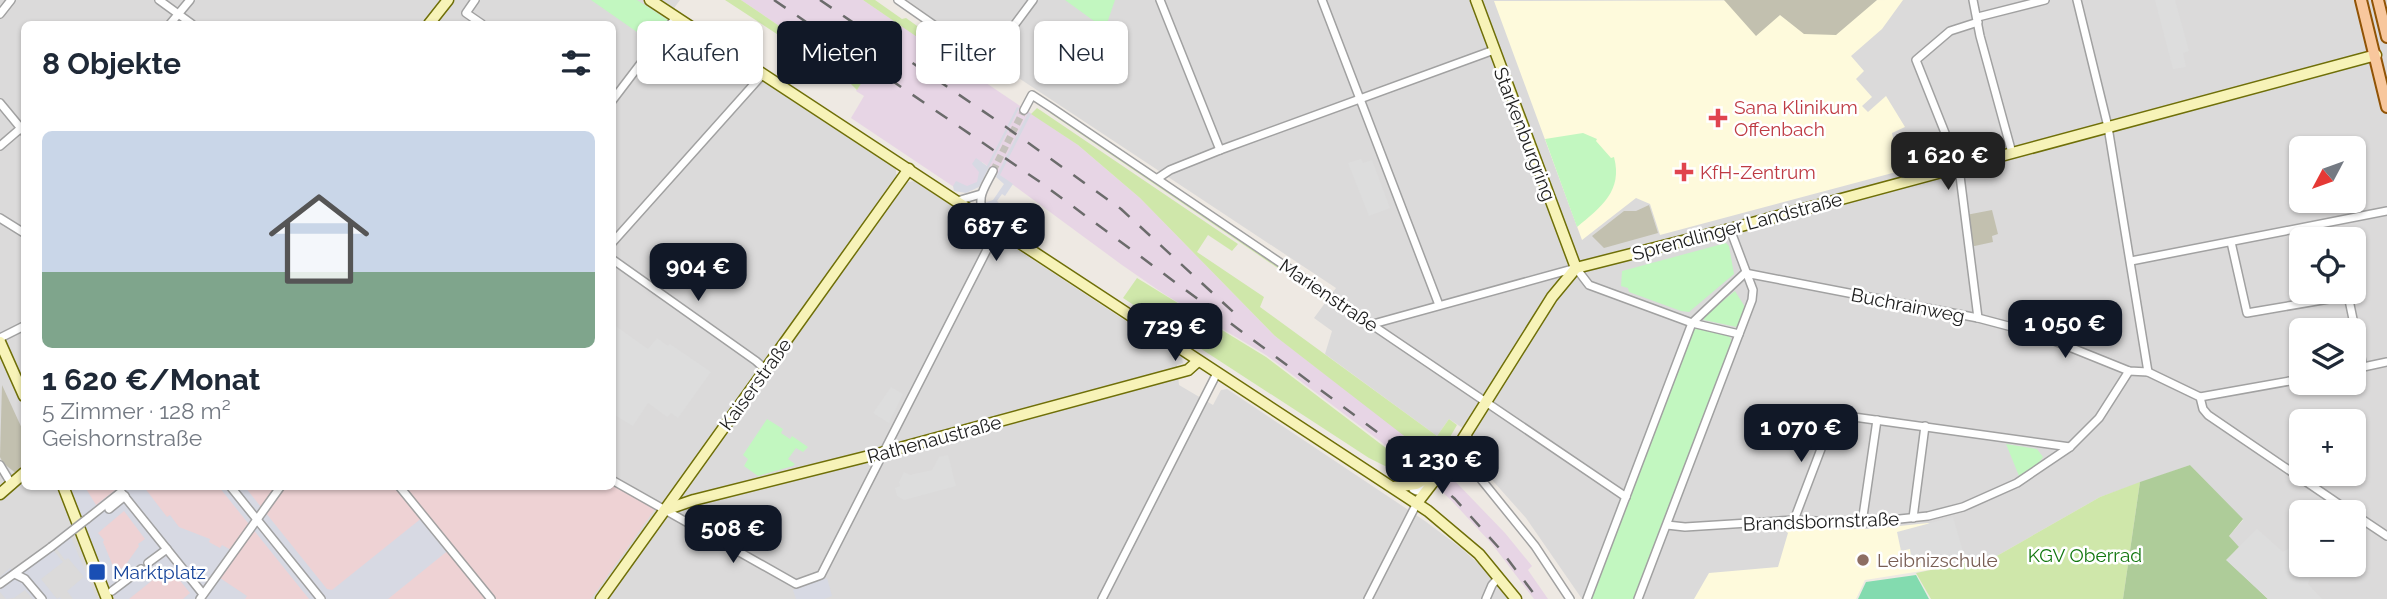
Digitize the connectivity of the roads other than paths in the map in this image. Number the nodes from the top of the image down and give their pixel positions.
1 (10, 0) edge
2 (159, 0) edge
3 (190, 0) edge
4 (448, 0) edge
5 (475, 0) edge
6 (650, 0) edge
7 (898, 0) edge
8 (1033, 0) edge
9 (1160, 0) edge
10 (1322, 0) edge
11 (1476, 0) edge
12 (1973, 0) edge
13 (2045, 0) edge
14 (2077, 0) edge
15 (2361, 0) edge
16 (2378, 0) edge
17 (0, 14) edge
18 (179, 14) junction
19 (676, 17) junction
20 (1978, 20) junction
21 (173, 21) edge
22 (188, 21) edge
23 (431, 21) edge
24 (478, 21) edge
25 (682, 21) edge
26 (2387, 37) edge
27 (1494, 50) junction
28 (2382, 53) edge
29 (763, 74) edge
30 (754, 84) edge
31 (616, 96) edge
32 (1359, 100) junction
33 (0, 103) edge
34 (2387, 107) edge
35 (1024, 110) dead end
36 (2108, 127) junction
37 (21, 128) edge
38 (21, 131) edge
39 (0, 146) edge
40 (1220, 150) junction
41 (2012, 153) junction
42 (1959, 168) junction
43 (909, 169) junction
44 (993, 171) tunnel mouth
45 (1158, 178) junction
46 (981, 194) junction
47 (957, 201) junction
48 (2387, 211) edge
49 (0, 218) edge
50 (985, 219) junction
51 (998, 228) junction
52 (1730, 229) junction
53 (21, 231) edge
54 (616, 239) edge
55 (2231, 242) junction
56 (2132, 261) junction
57 (616, 262) edge
58 (1576, 268) junction
59 (1745, 273) junction
60 (1439, 305) junction
61 (1978, 318) junction
62 (2353, 318) edge
63 (1692, 323) junction
64 (1373, 324) junction
65 (21, 328) edge
66 (1739, 334) junction
67 (0, 340) edge
68 (1198, 361) junction
69 (2387, 362) edge
70 (2366, 366) edge
71 (766, 370) junction
72 (2129, 371) junction
73 (2148, 372) junction
74 (1217, 373) junction
75 (2289, 381) edge
76 (21, 389) edge
77 (2200, 397) junction
78 (1485, 401) junction
79 (1877, 420) junction
80 (1925, 426) junction
81 (1466, 431) junction
82 (2070, 447) junction
83 (885, 452) junction
84 (0, 465) edge
85 (1445, 467) junction
86 (1476, 473) junction
87 (21, 477) edge
88 (616, 482) edge
89 (12, 485) junction
90 (1391, 487) junction
91 (66, 490) edge
92 (233, 490) edge
93 (278, 490) edge
94 (403, 490) edge
95 (0, 494) edge
96 (1626, 497) junction
97 (2334, 500) edge
98 (1417, 503) junction
99 (665, 510) junction
100 (1913, 518) junction
101 (258, 520) junction
102 (1794, 520) junction
103 (2366, 522) edge
104 (1863, 523) junction
105 (1667, 525) junction
106 (2387, 536) edge
107 (167, 549) junction
108 (148, 564) dead end
109 (141, 569) dead end
110 (15, 574) junction
111 (1499, 577) junction
112 (0, 584) edge
113 (110, 595) edge
114 (202, 597) edge
115 (1587, 598) edge
116 (42, 599) edge
117 (321, 599) edge
118 (491, 599) edge
119 (601, 599) edge
120 (1102, 599) edge
121 (1368, 599) edge
122 (1486, 599) edge
123 (1516, 599) edge
124 (1570, 599) edge
125 (1638, 599) edge

1 - 17 street
2 - 18 street
3 - 18 street
4 - 23 main road
5 - 24 street
6 - 19 main road
7 - 8 street
9 - 40 street
10 - 32 street
11 - 27 main road, Starkenburgring
12 - 20 street
13 - 20 street
14 - 36 street
15 - 28 main road
16 - 26 main road
18 - 21 street
18 - 22 street
19 - 25 main road
19 - 31 street
20 - 41 street
20 - 42 street
27 - 32 street
27 - 58 main road, Starkenburgring
28 - 34 main road
28 - 36 main road, Sprendlinger Landstraße
29 - 43 main road
30 - 54 street
32 - 40 street
32 - 60 street
33 - 37 street
35 - 45 street, Marienstraße
36 - 41 main road, Sprendlinger Landstraße
36 - 56 street
38 - 39 street
40 - 45 street
41 - 42 main road, Sprendlinger Landstraße
42 - 52 main road, Sprendlinger Landstraße
42 - 61 street
43 - 47 main road
43 - 71 main road, Kaiserstraße
44 - 46 street
45 - 64 street, Marienstraße
46 - 47 street
46 - 50 street
47 - 50 main road
48 - 55 street
49 - 53 street
50 - 51 main road
51 - 68 main road
51 - 83 street
52 - 58 main road, Sprendlinger Landstraße
52 - 59 street
55 - 56 street
55 - 62 street
56 - 73 street
57 - 71 street
58 - 60 street
58 - 63 street
58 - 78 main road
59 - 61 street, Buchrainweg
59 - 63 street
59 - 66 street
60 - 64 street
61 - 72 street, Buchrainweg
63 - 66 street
63 - 96 street
64 - 78 street, Marienstraße
65 - 67 street
66 - 105 street
67 - 76 main road
68 - 74 main road
68 - 83 main road, Rathenaustraße
69 - 70 street
71 - 99 main road, Kaiserstraße
72 - 73 street, Buchrainweg
72 - 82 street, Brandsbornstraße
73 - 77 street, Buchrainweg
74 - 90 main road
74 - 120 street
75 - 77 street
77 - 97 street, Buchrainweg
78 - 81 main road
78 - 96 street, Marienstraße
79 - 80 street
79 - 102 street
79 - 104 street
80 - 82 street
80 - 100 street
81 - 85 main road
81 - 86 street
82 - 100 street, Brandsbornstraße
83 - 99 main road, Rathenaustraße
83 - 99 street
84 - 89 street
85 - 86 street
85 - 90 main road
85 - 98 main road
86 - 124 street
87 - 89 main road
88 - 99 street
89 - 95 main road
90 - 98 main road
91 - 113 main road
92 - 101 street
93 - 101 street
94 - 118 street
96 - 115 street
98 - 111 main road
98 - 121 street
99 - 119 main road, Kaiserstraße
100 - 104 street, Brandsbornstraße
101 - 114 street
101 - 117 street
102 - 104 street, Brandsbornstraße
102 - 105 street, Brandsbornstraße
103 - 106 street, Buchrainweg
105 - 125 street
107 - 108 street
107 - 110 street, bridge
107 - 114 street
109 - 113 street
110 - 112 street
110 - 116 street
111 - 122 street
111 - 123 main road

